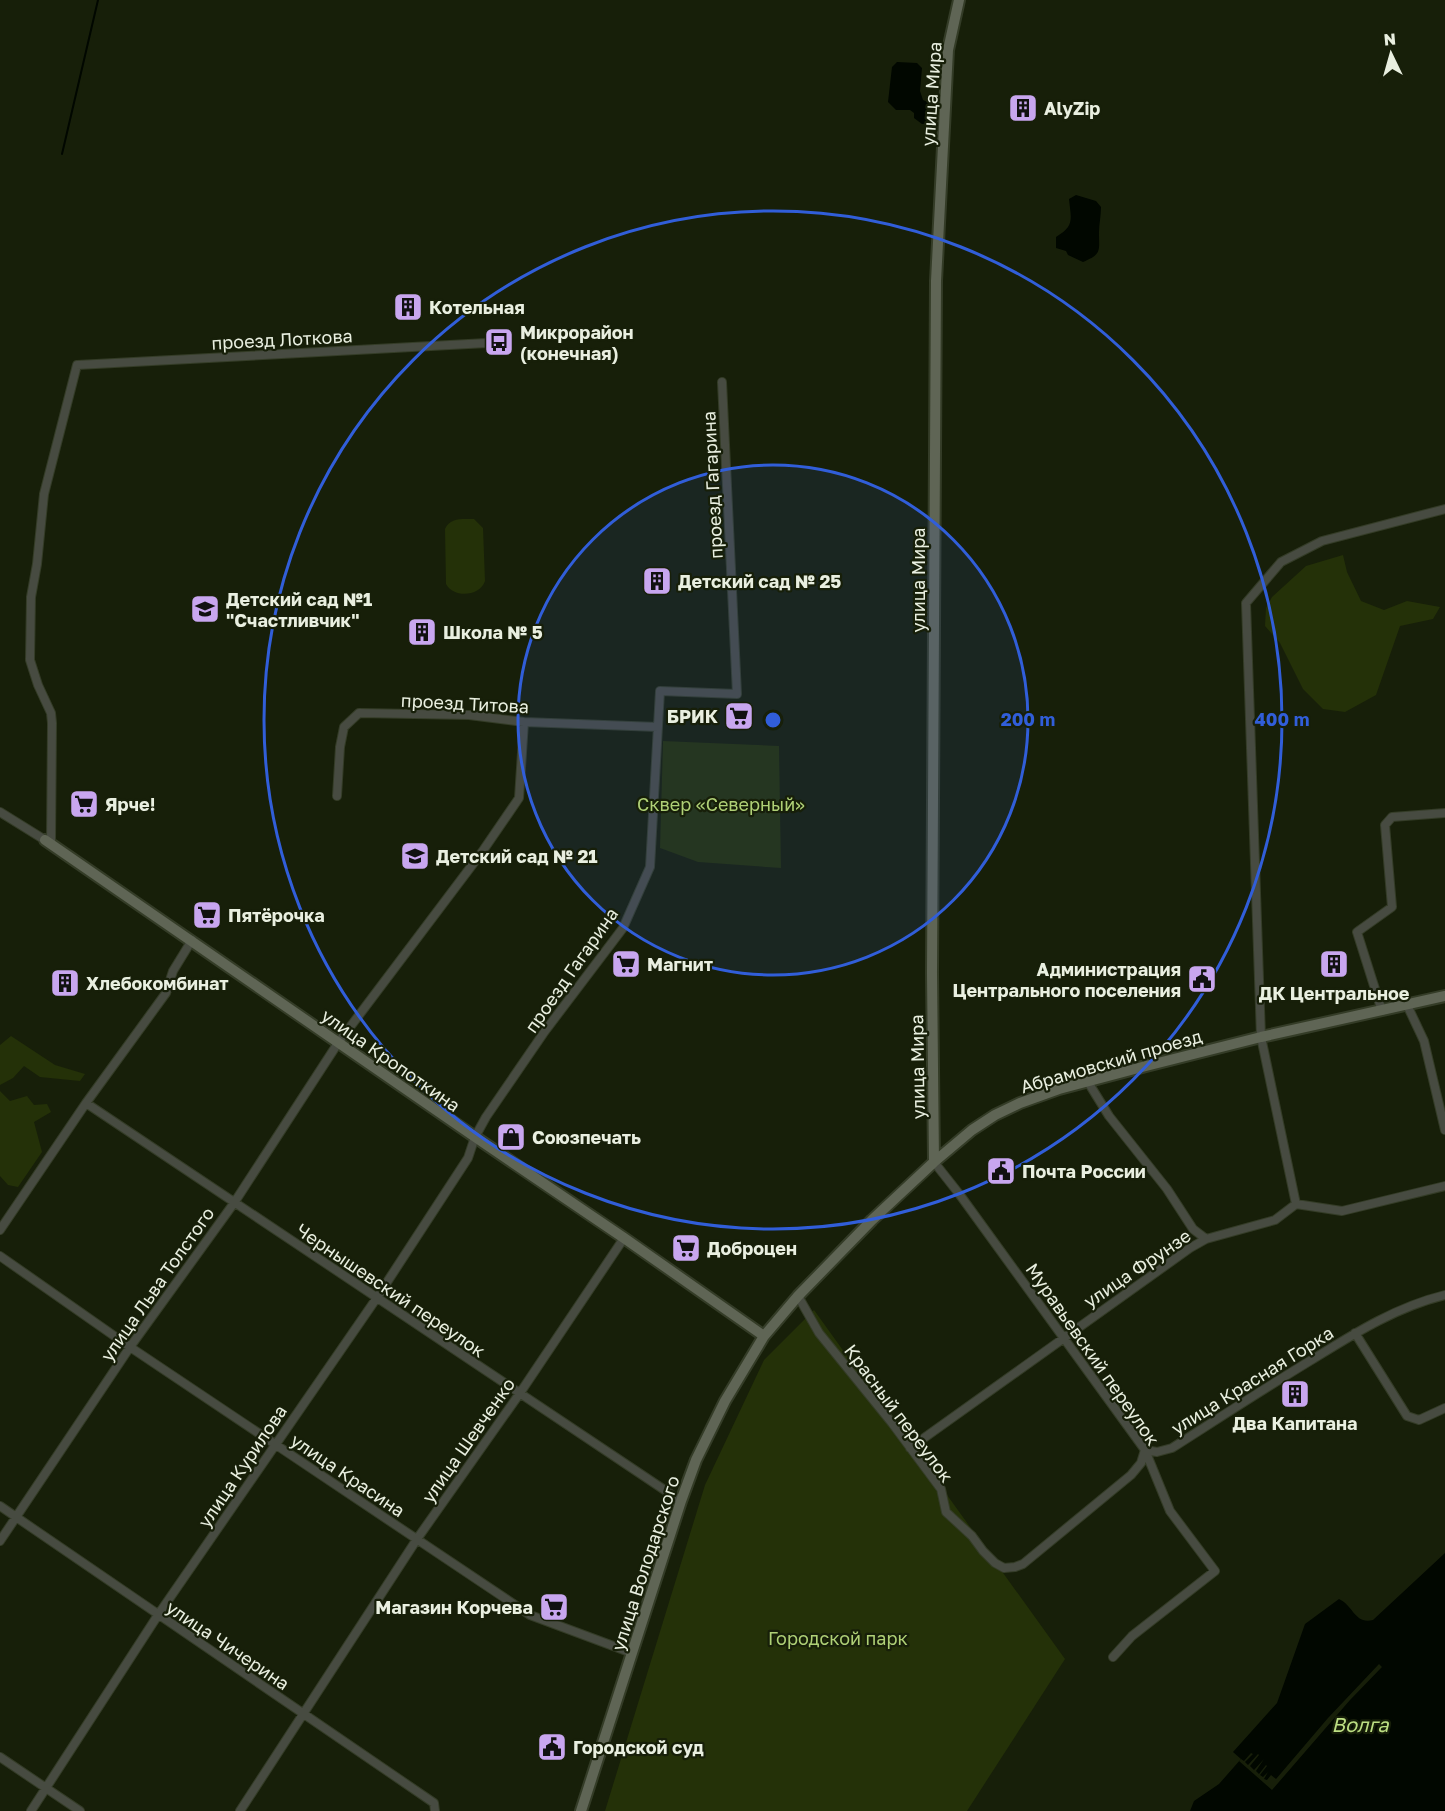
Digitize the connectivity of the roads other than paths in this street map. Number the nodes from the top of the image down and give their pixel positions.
1 (959, 0) edge
2 (488, 343) dead end
3 (722, 382) dead end
4 (1445, 509) edge
5 (524, 722) junction
6 (658, 727) junction
7 (337, 796) dead end
8 (0, 812) edge
9 (1445, 813) edge
10 (48, 842) junction
11 (192, 940) junction
12 (1445, 996) edge
13 (1407, 1005) junction
14 (1382, 1011) junction
15 (1261, 1037) junction
16 (338, 1043) junction
17 (1088, 1082) junction
18 (86, 1103) junction
19 (1445, 1130) edge
20 (475, 1137) junction
21 (934, 1162) junction
22 (1445, 1186) edge
23 (234, 1203) junction
24 (1296, 1204) junction
25 (0, 1230) edge
26 (624, 1238) junction
27 (1206, 1239) junction
28 (0, 1256) edge
29 (1445, 1295) edge
30 (798, 1296) junction
31 (376, 1299) junction
32 (1355, 1333) junction
33 (764, 1336) junction
34 (1063, 1337) junction
35 (129, 1347) junction
36 (520, 1393) junction
37 (1445, 1407) edge
38 (275, 1444) junction
39 (910, 1448) junction
40 (1145, 1450) junction
41 (681, 1501) junction
42 (0, 1506) edge
43 (16, 1517) junction
44 (417, 1539) junction
45 (0, 1541) edge
46 (158, 1615) junction
47 (632, 1653) junction
48 (1113, 1657) dead end
49 (302, 1713) junction
50 (0, 1757) edge
51 (46, 1788) junction
52 (31, 1811) edge
53 (80, 1811) edge
54 (240, 1811) edge
55 (435, 1811) edge
56 (581, 1811) edge

1 - 21 street, улица Мира
2 - 10 street, проезд Лоткова
3 - 6 street, проезд Гагарина
4 - 15 street
5 - 6 street, проезд Титова
5 - 7 street, проезд Титова
5 - 16 street, улица Льва Толстого
6 - 20 street, проезд Гагарина
8 - 10 street, улица Кропоткина
9 - 14 street
10 - 11 street, улица Кропоткина
11 - 16 street, улица Кропоткина
11 - 18 street
12 - 13 street, Абрамовский проезд
13 - 14 street, Абрамовский проезд
13 - 19 street
14 - 15 street, Абрамовский проезд
15 - 17 street, Абрамовский проезд
15 - 24 street
16 - 20 street, улица Кропоткина
16 - 23 street, улица Льва Толстого
17 - 21 street, Абрамовский проезд
17 - 27 street
18 - 23 street, Чернышевский переулок
18 - 25 street
20 - 26 street, улица Кропоткина
20 - 31 street, улица Курилова
21 - 30 street, Абрамовский проезд
21 - 34 street, Муравьевский переулок
22 - 24 street
23 - 31 street, Чернышевский переулок
23 - 35 street, улица Льва Толстого
24 - 27 street, улица Фрунзе
26 - 33 street, улица Кропоткина
26 - 36 street, улица Шевченко
27 - 34 street, улица Фрунзе
28 - 35 street, улица Красина
29 - 32 street, улица Красная Горка
30 - 33 street, Абрамовский проезд
30 - 39 street, Красный переулок
31 - 36 street, Чернышевский переулок
31 - 38 street, улица Курилова
32 - 37 street
32 - 40 street, улица Красная Горка
33 - 41 street, улица Володарского
34 - 39 street, улица Фрунзе
34 - 40 street, Муравьевский переулок
35 - 38 street, улица Красина
35 - 43 street, улица Льва Толстого
36 - 41 street, Чернышевский переулок
36 - 44 street, улица Шевченко
38 - 44 street, улица Красина
38 - 46 street, улица Курилова
39 - 40 street, Красный переулок
40 - 48 street, Муравьевский переулок
41 - 47 street, улица Володарского
42 - 43 street, улица Чичерина
43 - 45 street, улица Льва Толстого
43 - 46 street, улица Чичерина
44 - 47 street, улица Красина
44 - 49 street, улица Шевченко
46 - 49 street, улица Чичерина
46 - 51 street, улица Курилова
47 - 56 street, улица Володарского
49 - 54 street, улица Шевченко
49 - 55 street, улица Чичерина
50 - 51 street
51 - 52 street, улица Курилова
51 - 53 street

